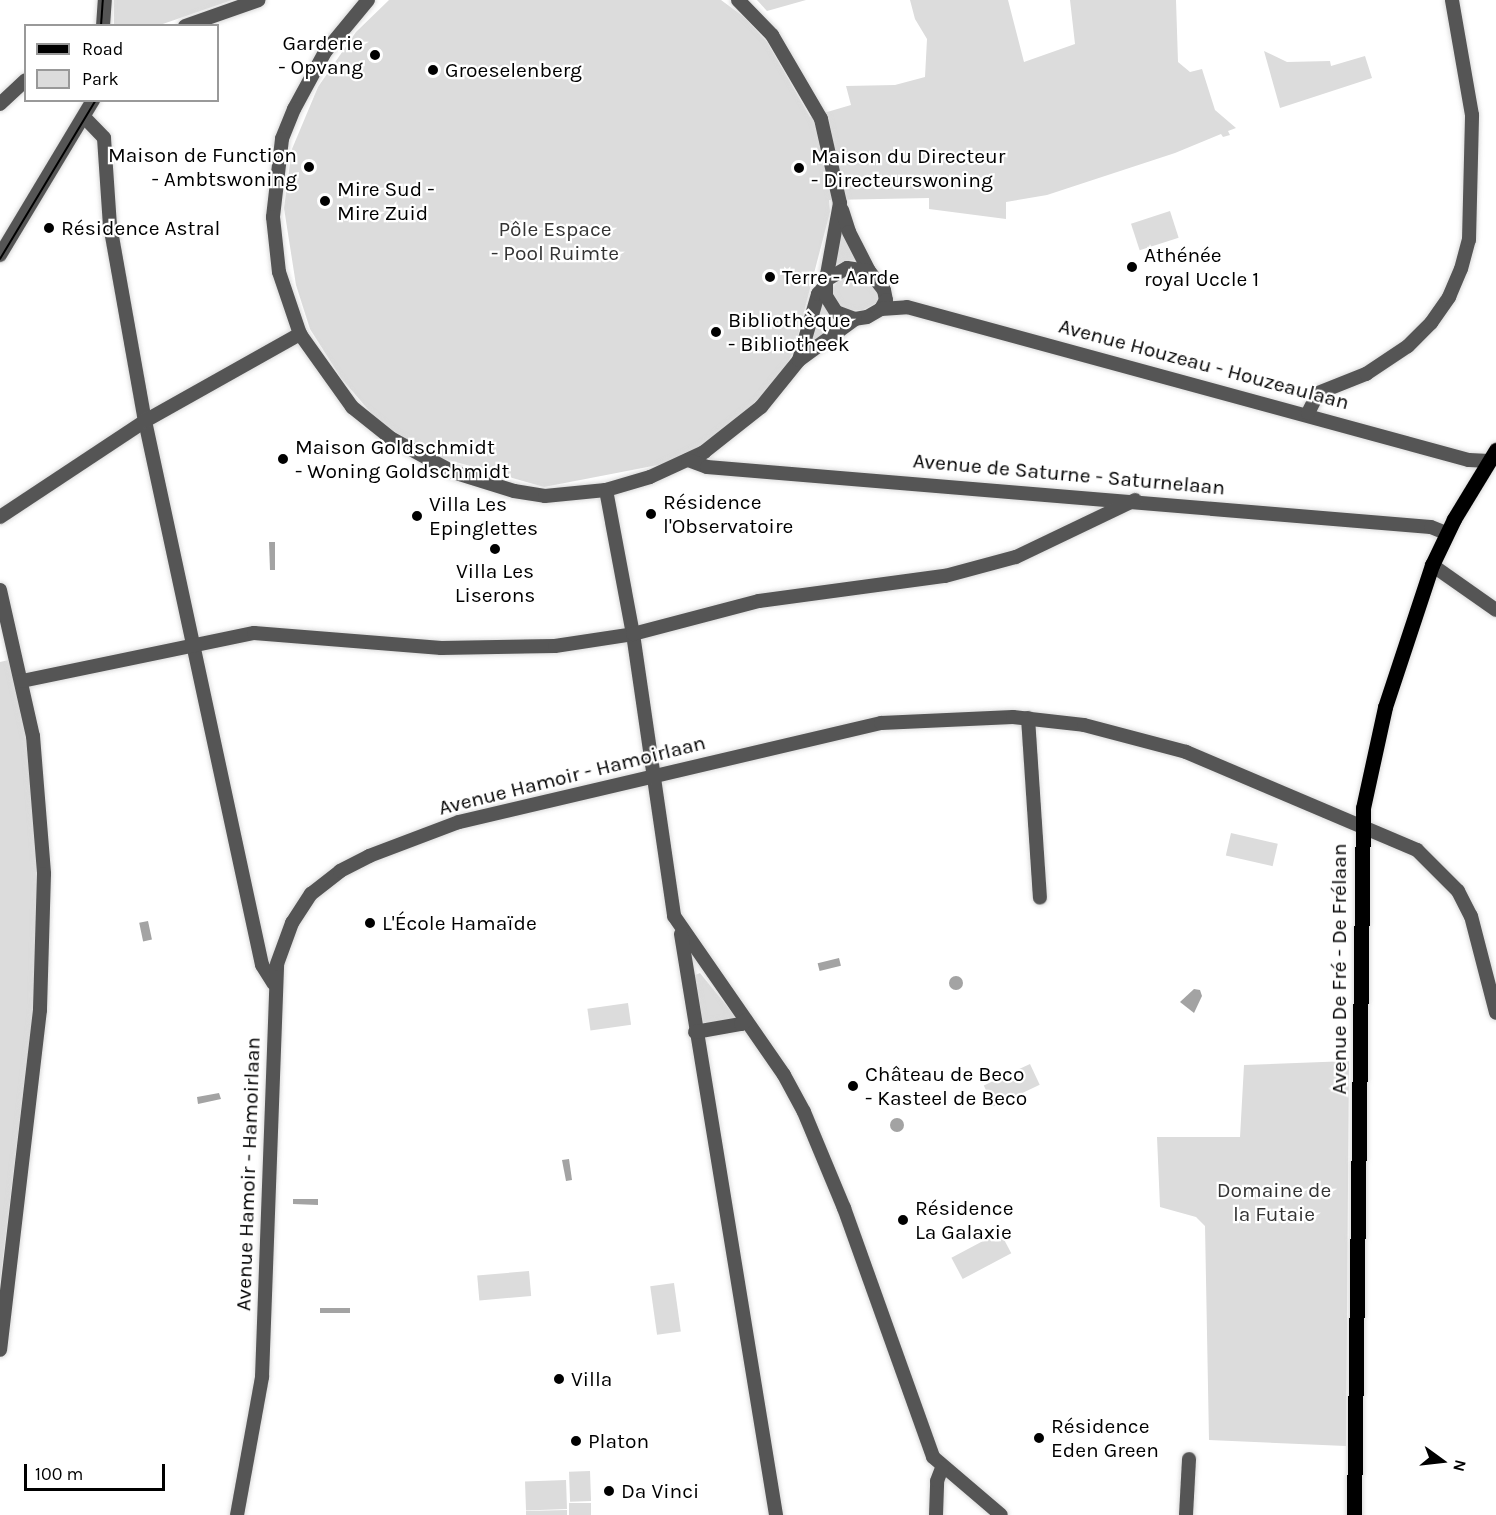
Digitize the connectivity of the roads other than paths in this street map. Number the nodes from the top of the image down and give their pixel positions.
1 (105, 0) edge
2 (258, 0) edge
3 (368, 0) edge
4 (738, 0) edge
5 (1452, 0) edge
6 (103, 24) edge
7 (191, 24) edge
8 (24, 82) edge
9 (92, 102) edge
10 (0, 104) edge
11 (84, 117) junction
12 (840, 203) junction
13 (0, 255) edge
14 (869, 271) junction
15 (825, 284) junction
16 (886, 294) junction
17 (907, 307) junction
18 (882, 309) junction
19 (855, 319) junction
20 (300, 334) junction
21 (800, 360) junction
22 (1308, 413) junction
23 (145, 421) junction
24 (1494, 456) edge
25 (688, 460) junction
26 (606, 490) junction
27 (1135, 500) junction
28 (0, 517) edge
29 (1446, 533) junction
30 (1432, 565) junction
31 (0, 590) edge
32 (1496, 610) edge
33 (633, 634) junction
34 (194, 644) junction
35 (22, 681) junction
36 (1028, 718) junction
37 (652, 777) junction
38 (1361, 825) junction
39 (1040, 898) dead end
40 (680, 929) junction
41 (697, 968) junction
42 (274, 984) junction
43 (1496, 1013) edge
44 (746, 1020) junction
45 (695, 1032) junction
46 (0, 1350) edge
47 (1189, 1459) dead end
48 (942, 1468) junction
49 (237, 1515) edge
50 (776, 1515) edge
51 (936, 1515) edge
52 (1001, 1515) edge
53 (1186, 1515) edge
54 (1354, 1515) edge

1 - 6 street
2 - 7 street
3 - 20 street
4 - 12 street
5 - 22 street
8 - 10 street
9 - 11 street
11 - 13 street
11 - 23 street
12 - 14 street
12 - 15 street
14 - 15 street
14 - 16 street
15 - 19 street
15 - 21 street
16 - 17 street, Avenue Houzeau - Houzeaulaan
16 - 18 street
17 - 18 street, Avenue Houzeau - Houzeaulaan
17 - 22 street, Avenue Houzeau - Houzeaulaan
18 - 19 street
19 - 21 street
20 - 23 street
20 - 26 street
21 - 25 street
22 - 24 street, Avenue Houzeau - Houzeaulaan
23 - 28 street
23 - 34 street
24 - 29 main road, Avenue De Fré - De Frélaan
25 - 26 street
25 - 27 street, Avenue de Saturne - Saturnelaan
26 - 33 street
27 - 29 street, Avenue de Saturne - Saturnelaan
27 - 33 street
29 - 30 main road, Avenue De Fré - De Frélaan
30 - 32 street
30 - 38 main road, Avenue De Fré - De Frélaan
31 - 35 street
33 - 34 street
33 - 37 street
34 - 35 street
34 - 42 street
35 - 46 street
36 - 37 street, Avenue Hamoir - Hamoirlaan
36 - 38 street, Avenue Hamoir - Hamoirlaan
36 - 39 street
37 - 40 street
37 - 42 street, Avenue Hamoir - Hamoirlaan
38 - 43 street, Avenue Hamoir - Hamoirlaan
38 - 54 main road, Avenue De Fré - De Frélaan
40 - 41 street
40 - 41 street
41 - 44 street
41 - 45 street
42 - 49 street, Avenue Hamoir - Hamoirlaan
44 - 45 street
44 - 48 street
45 - 50 street
47 - 53 street
48 - 51 street
48 - 52 street

